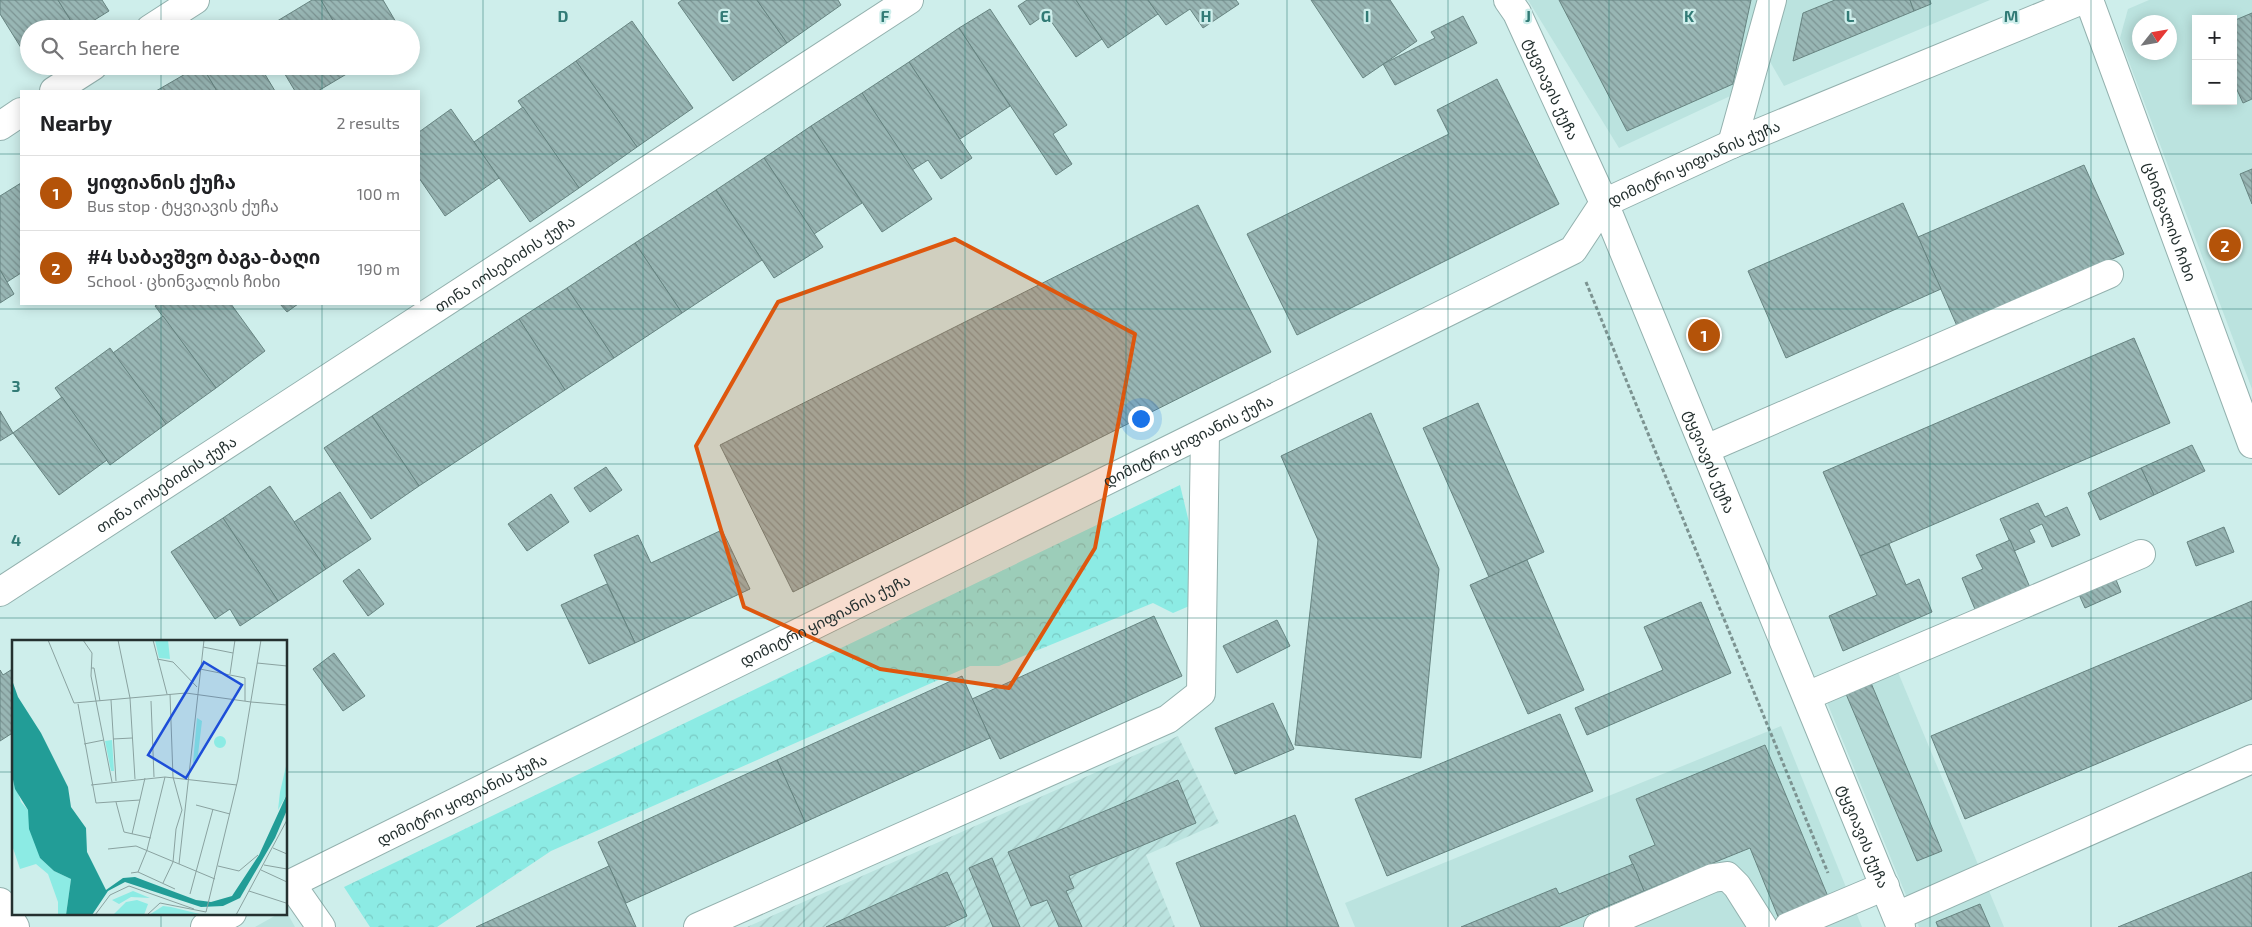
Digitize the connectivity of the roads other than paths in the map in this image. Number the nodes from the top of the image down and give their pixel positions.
1 (195, 0) edge
2 (909, 0) edge
3 (1508, 0) edge
4 (1772, 0) edge
5 (2082, 0) edge
6 (2088, 0) edge
7 (164, 20) edge
8 (78, 75) edge
9 (56, 90) edge
10 (20, 113) edge
11 (0, 126) edge
12 (1732, 144) junction
13 (1604, 203) junction
14 (2109, 274) dead end
15 (1206, 433) junction
16 (2252, 444) edge
17 (1706, 449) junction
18 (2141, 554) dead end
19 (0, 592) edge
20 (1807, 696) junction
21 (2252, 759) edge
22 (289, 885) edge
23 (1885, 886) junction
24 (0, 902) edge
25 (230, 914) edge
26 (1899, 922) edge
27 (15, 927) edge
28 (205, 927) edge
29 (322, 927) edge
30 (698, 927) edge
31 (1598, 927) edge
32 (1764, 927) edge
33 (1788, 927) edge

1 - 7 street
2 - 19 street, თინა იოსებიძის ქუჩა
3 - 13 street, ტყვიავის ქუჩა
4 - 12 street
5 - 12 street, დიმიტრი ყიფიანის ქუჩა
6 - 16 street, ცხინვალის ჩიხი
8 - 9 street
10 - 11 street
12 - 13 street, დიმიტრი ყიფიანის ქუჩა
13 - 15 street, დიმიტრი ყიფიანის ქუჩა
13 - 17 street, ტყვიავის ქუჩა
14 - 17 street
15 - 22 street, დიმიტრი ყიფიანის ქუჩა
15 - 30 street
17 - 20 street, ტყვიავის ქუჩა
18 - 20 street
20 - 23 street, ტყვიავის ქუჩა
21 - 26 street
22 - 29 street
23 - 26 street, ტყვიავის ქუჩა
23 - 33 street
24 - 27 street
25 - 28 street
31 - 32 street

